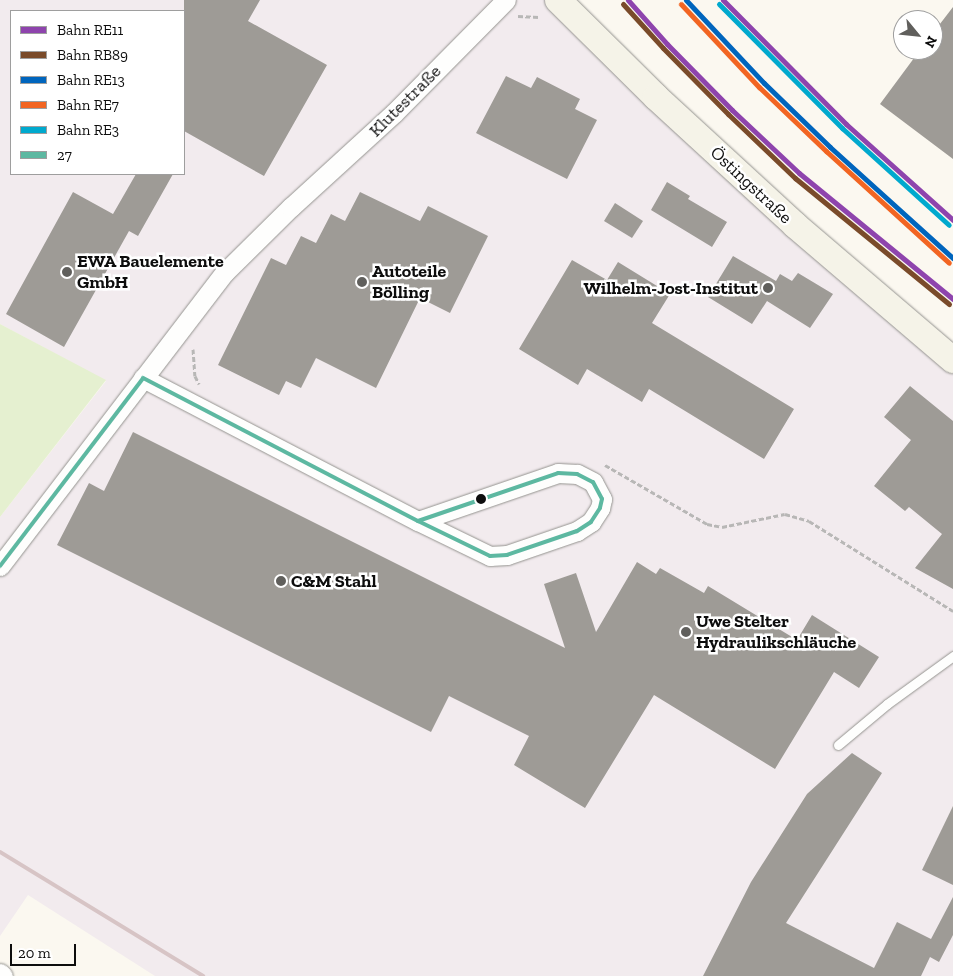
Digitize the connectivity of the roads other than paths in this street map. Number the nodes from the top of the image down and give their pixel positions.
1 (506, 0) edge
2 (558, 0) edge
3 (953, 360) edge
4 (142, 378) junction
5 (418, 521) junction
6 (0, 566) edge
7 (953, 656) edge
8 (838, 745) dead end
9 (0, 973) edge
10 (3, 976) edge

1 - 4 street, Klutestraße
2 - 3 street, Östingstraße
4 - 5 street
4 - 6 street, Klutestraße
5 - 5 street
7 - 8 lane
9 - 10 street

